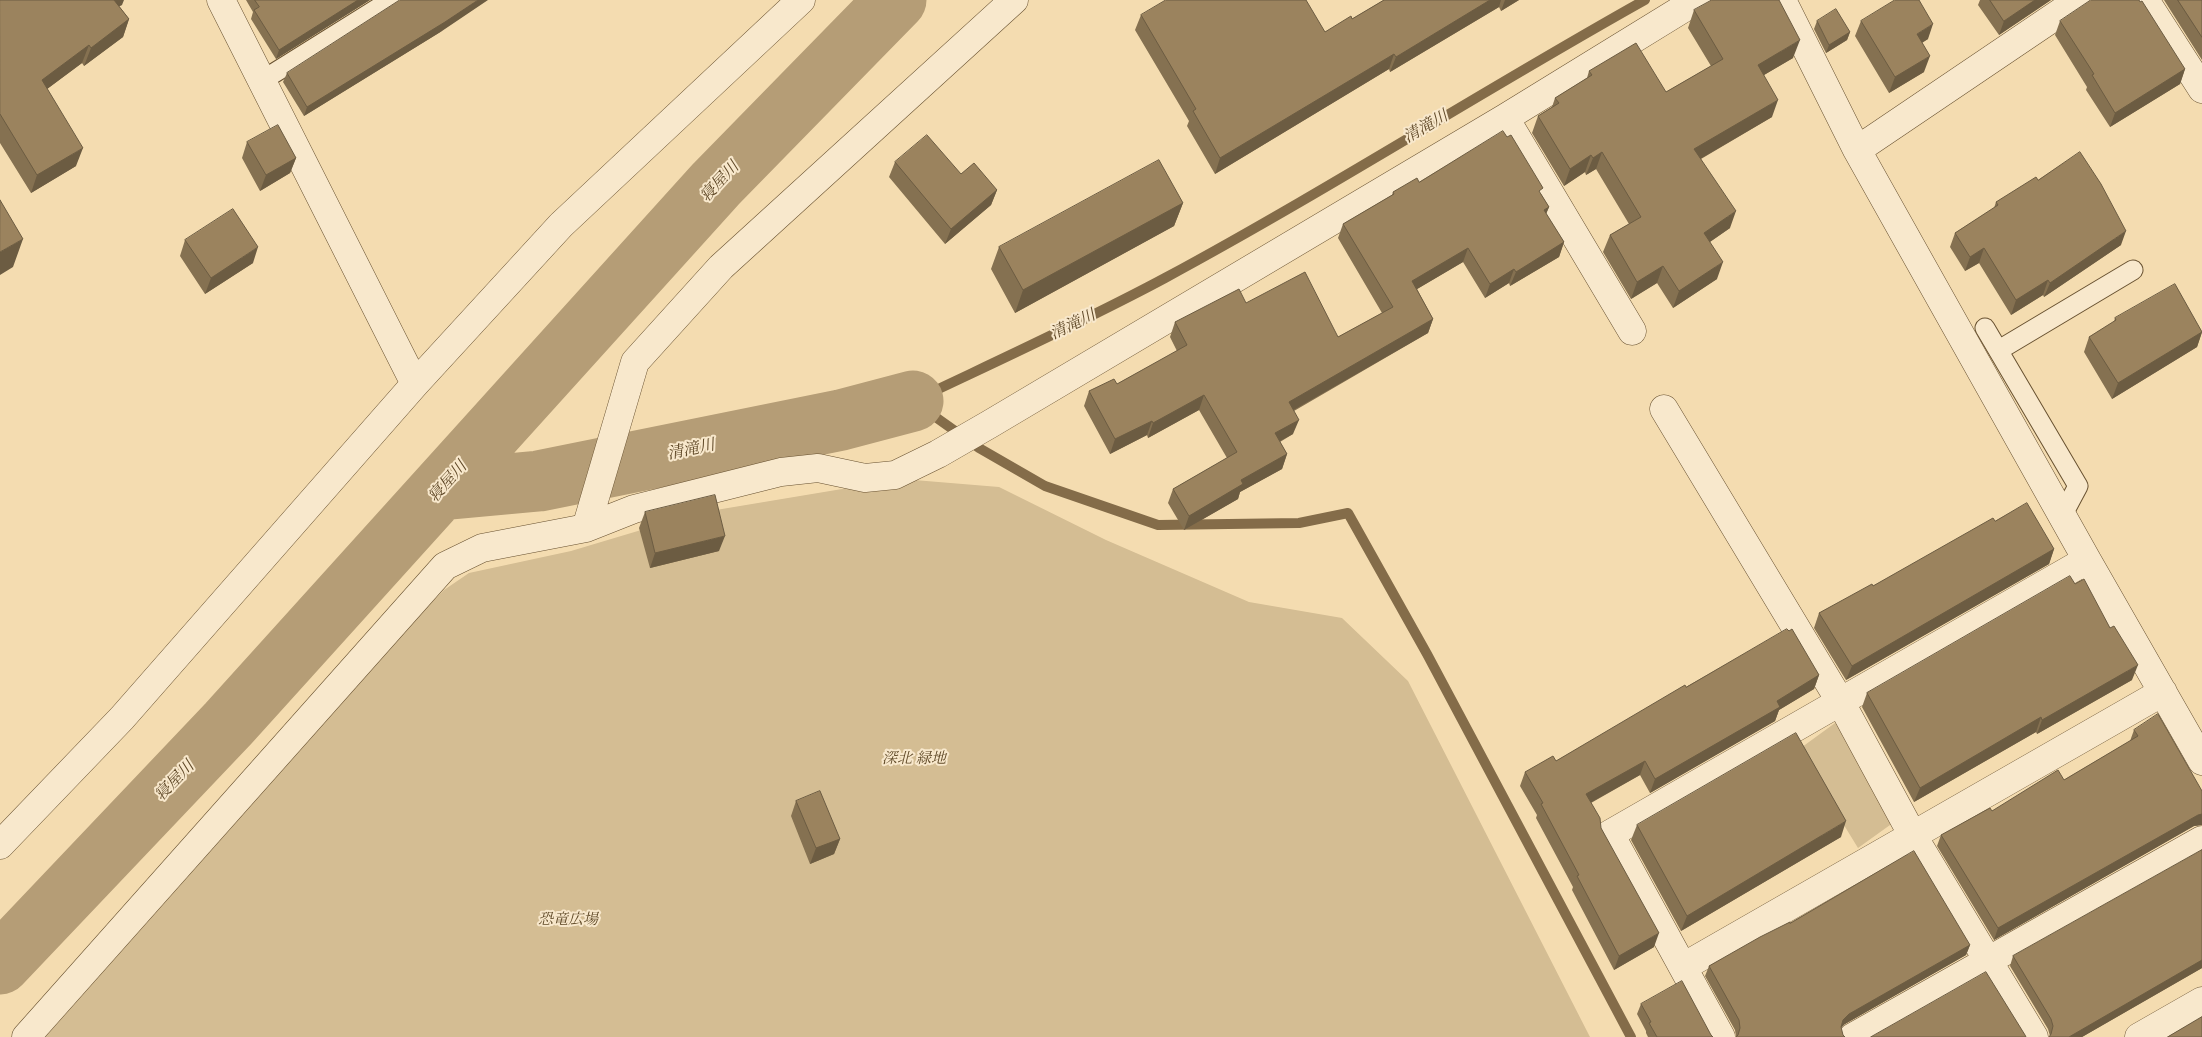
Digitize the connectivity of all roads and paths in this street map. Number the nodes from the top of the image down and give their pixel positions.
1 (221, 0) edge
2 (391, 0) edge
3 (801, 0) edge
4 (1014, 0) edge
5 (1697, 0) edge
6 (1782, 0) edge
7 (2079, 0) edge
8 (2145, 0) edge
9 (263, 80) junction
10 (2202, 89) edge
11 (1505, 118) junction
12 (1857, 150) junction
13 (2133, 270) dead end
14 (1985, 328) dead end
15 (1632, 331) dead end
16 (1999, 350) junction
17 (415, 384) junction
18 (1664, 409) dead end
19 (2062, 516) junction
20 (586, 528) junction
21 (2086, 560) junction
22 (2163, 692) junction
23 (1840, 701) junction
24 (2202, 762) edge
25 (1913, 836) junction
26 (2202, 840) edge
27 (0, 846) edge
28 (1988, 961) junction
29 (1683, 967) junction
30 (2202, 1001) edge
31 (26, 1037) edge
32 (1721, 1037) edge
33 (1853, 1037) edge
34 (2034, 1037) edge
35 (2139, 1037) edge

1 - 9 street
2 - 9 lane
3 - 17 street
4 - 20 street
5 - 11 street
6 - 12 street
7 - 12 street
8 - 10 street
9 - 17 street
11 - 15 street
11 - 20 street
12 - 19 street
13 - 16 lane
14 - 16 lane
16 - 19 lane
17 - 27 street
18 - 23 street
19 - 21 street
20 - 31 street
21 - 22 street
21 - 23 street
22 - 24 street
22 - 25 street
23 - 25 street
23 - 29 street
25 - 28 street
25 - 29 street
26 - 28 street
28 - 33 street
28 - 34 street
29 - 32 street
30 - 35 street

